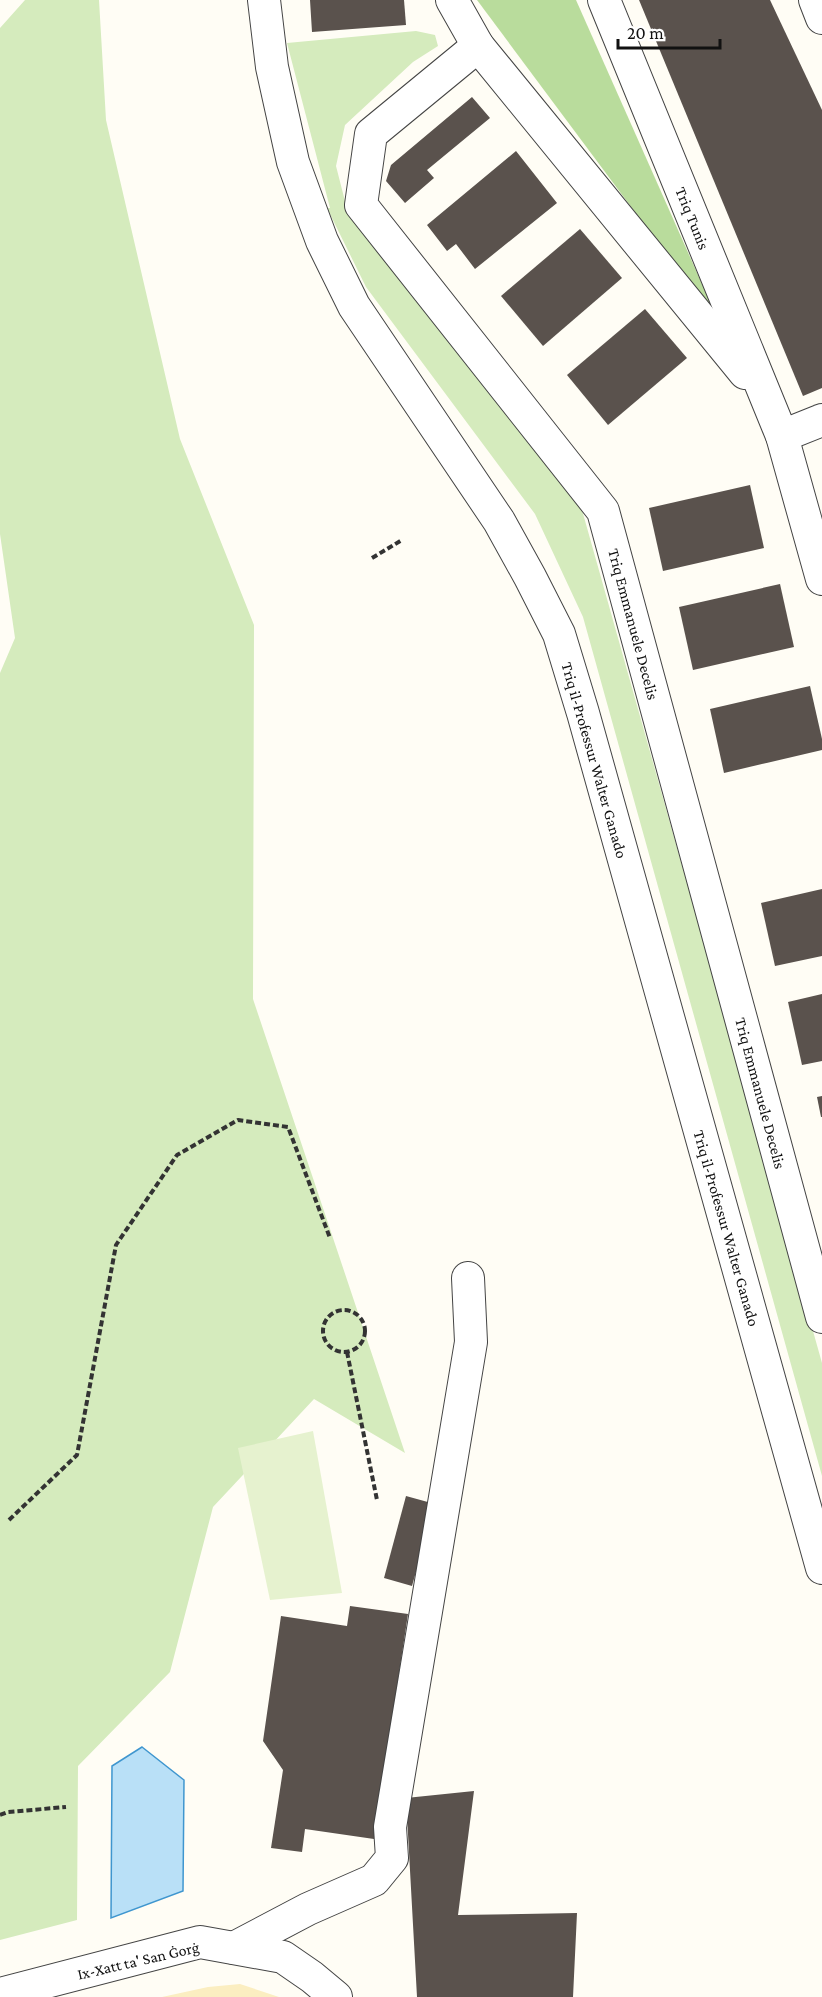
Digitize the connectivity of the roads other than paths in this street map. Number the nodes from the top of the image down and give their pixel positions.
1 (264, 0) edge
2 (452, 0) edge
3 (604, 0) edge
4 (814, 0) edge
5 (822, 18) edge
6 (478, 46) junction
7 (767, 399) junction
8 (822, 420) edge
9 (782, 436) junction
10 (822, 579) edge
11 (468, 1278) dead end
12 (822, 1317) edge
13 (822, 1568) edge
14 (234, 1948) junction
15 (0, 1994) edge
16 (336, 1997) edge

1 - 13 street, Triq il-Professur Walter Ganado
2 - 6 street
3 - 7 street, Triq Tunis
4 - 5 street
6 - 7 street
6 - 12 street, Triq Emmanuele Decelis
7 - 9 street, Triq Tunis
8 - 9 street
9 - 10 street, Triq Tunis
11 - 14 street
14 - 15 street, Ix-Xatt ta' San Ġorġ
14 - 16 street, Ix-Xatt ta' San Ġorġ

